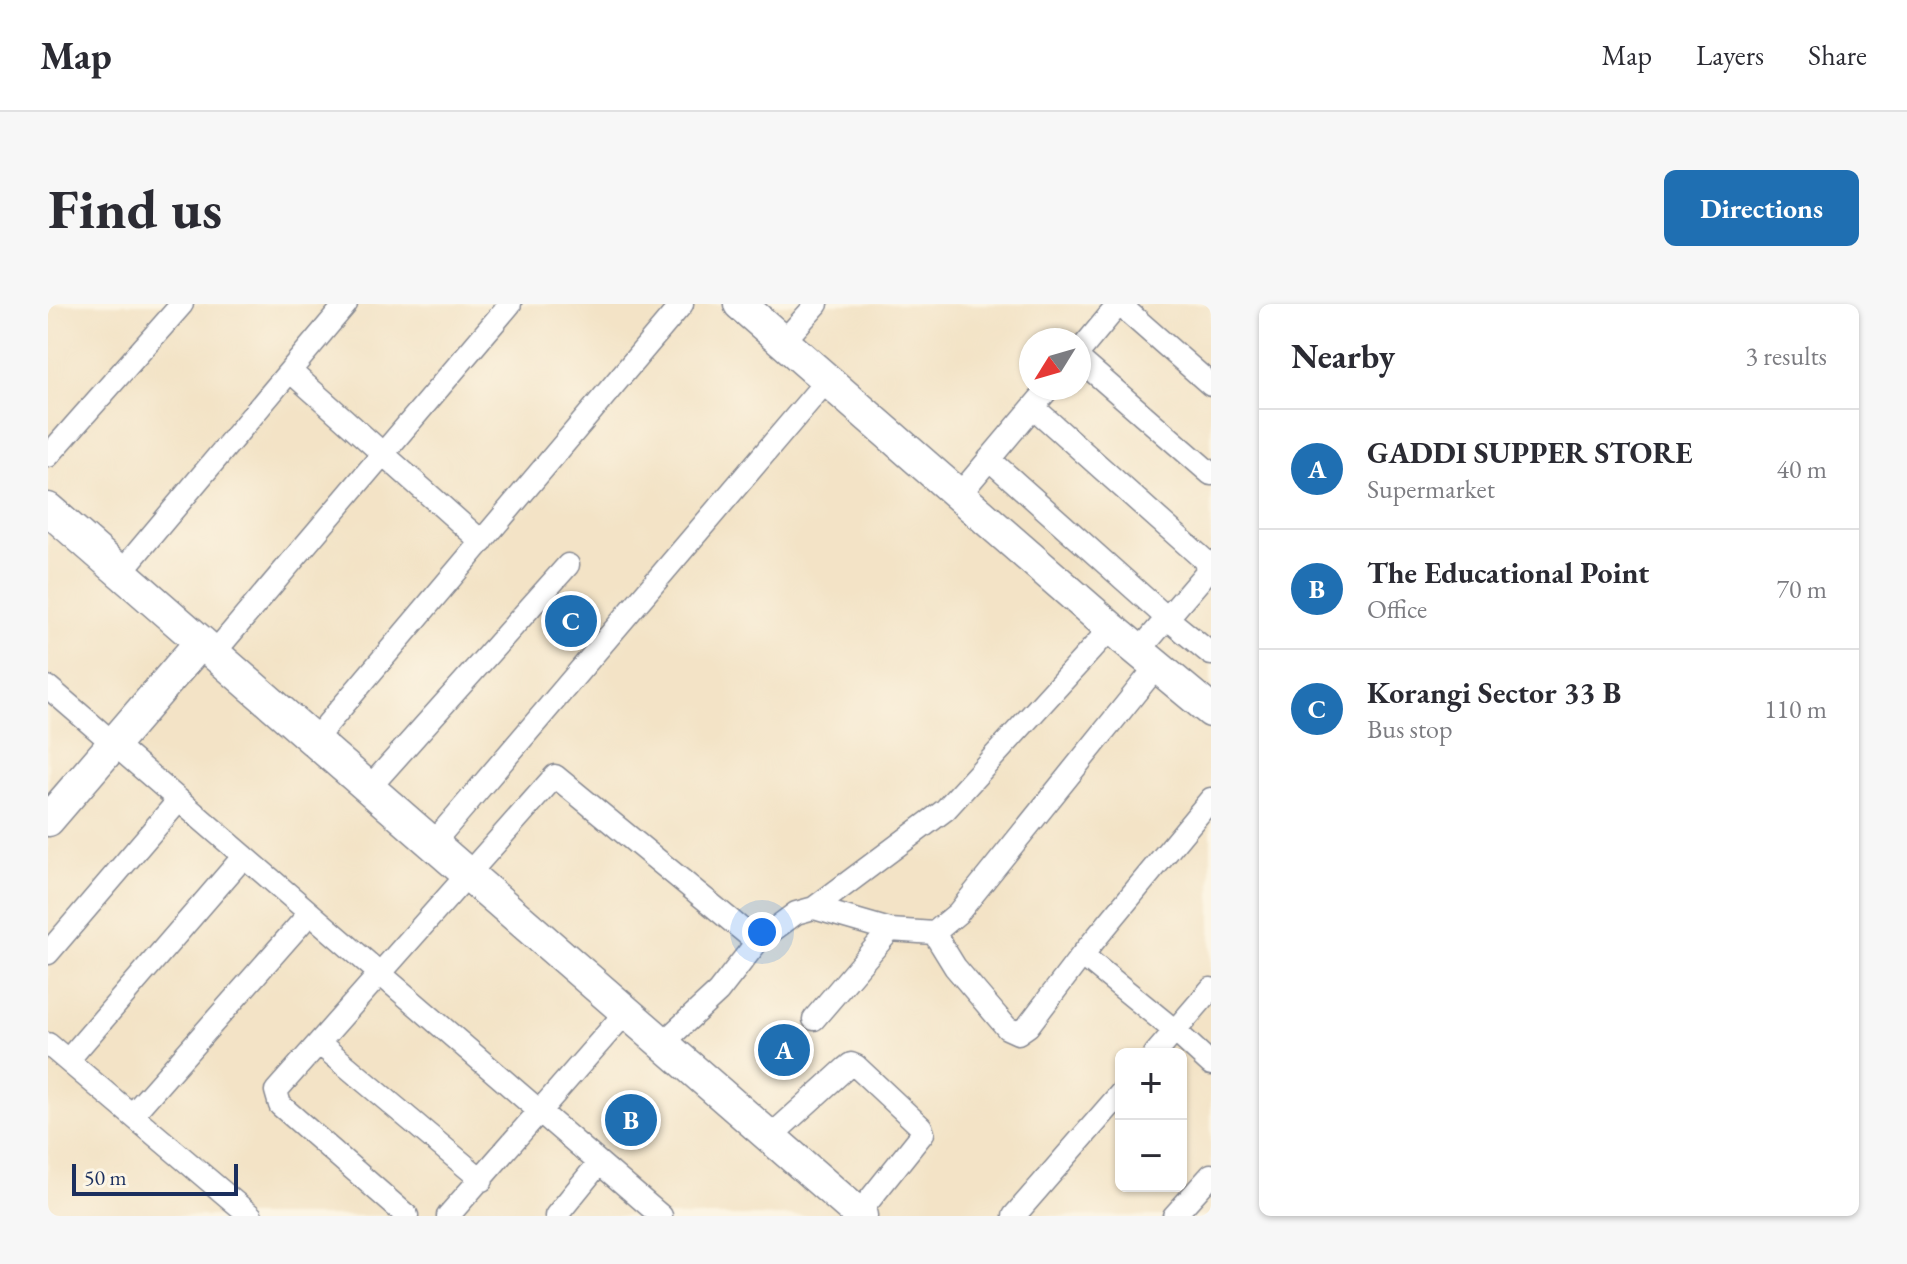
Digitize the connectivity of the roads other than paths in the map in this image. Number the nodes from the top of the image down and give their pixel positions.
1 (182, 304) edge
2 (346, 304) edge
3 (510, 304) edge
4 (682, 304) edge
5 (740, 304) edge
6 (1119, 304) edge
7 (814, 305) edge
8 (1091, 338) edge
9 (783, 342) junction
10 (1091, 369) edge
11 (290, 371) junction
12 (827, 380) junction
13 (1211, 385) edge
14 (1039, 400) edge
15 (1033, 407) junction
16 (383, 454) junction
17 (48, 456) edge
18 (989, 459) junction
19 (1211, 474) edge
20 (959, 495) junction
21 (48, 509) edge
22 (482, 542) junction
23 (568, 565) dead end
24 (1211, 566) edge
25 (121, 572) junction
26 (1167, 618) junction
27 (1111, 628) junction
28 (207, 647) junction
29 (1211, 654) edge
30 (1148, 658) junction
31 (48, 687) edge
32 (1211, 711) edge
33 (314, 740) junction
34 (113, 743) junction
35 (369, 788) junction
36 (1211, 799) edge
37 (179, 800) junction
38 (48, 820) edge
39 (433, 843) junction
40 (244, 856) junction
41 (469, 875) junction
42 (814, 908) junction
43 (310, 913) junction
44 (890, 930) junction
45 (934, 933) junction
46 (757, 942) junction
47 (48, 953) edge
48 (1082, 955) junction
49 (380, 974) junction
50 (1211, 989) edge
51 (626, 1012) junction
52 (814, 1019) dead end
53 (1175, 1031) junction
54 (319, 1043) junction
55 (663, 1043) junction
56 (48, 1044) edge
57 (1160, 1048) edge
58 (68, 1060) junction
59 (1211, 1064) edge
60 (1115, 1100) edge
61 (539, 1111) junction
62 (132, 1115) junction
63 (771, 1136) junction
64 (599, 1163) junction
65 (1211, 1175) edge
66 (482, 1180) junction
67 (860, 1215) edge
68 (251, 1216) edge
69 (407, 1216) edge
70 (448, 1216) edge
71 (556, 1216) edge
72 (661, 1216) edge
73 (1014, 1216) edge
74 (1174, 1216) edge

1 - 17 street
2 - 11 street
3 - 16 street
4 - 22 street
5 - 9 street
6 - 8 street
6 - 13 street
7 - 9 street
9 - 12 street
10 - 19 street
11 - 16 street
11 - 25 street
12 - 20 street
12 - 39 street
14 - 15 street
15 - 18 street
15 - 24 street
16 - 22 street
16 - 28 street
18 - 20 street
18 - 26 street
20 - 27 street
21 - 25 street
22 - 33 street
23 - 35 street
24 - 26 street
25 - 28 street
26 - 29 street
26 - 30 street
27 - 30 street
27 - 42 street
28 - 33 street
28 - 34 street
30 - 32 street
30 - 45 street
31 - 34 street
33 - 35 street
34 - 37 street
34 - 38 street
35 - 39 street
36 - 48 street
37 - 40 street
37 - 47 street
39 - 41 street
40 - 43 street
40 - 58 street
41 - 46 street
41 - 49 street
41 - 51 street
42 - 44 street
42 - 46 street
43 - 49 street
43 - 62 street
44 - 45 street
44 - 52 street
45 - 48 street
46 - 55 street
48 - 53 street
49 - 54 street
49 - 61 street
50 - 53 street
51 - 55 street
51 - 61 street
53 - 57 street
53 - 59 street
54 - 66 street
54 - 69 street
55 - 63 street
56 - 58 street
58 - 62 street
60 - 73 street
61 - 64 street
61 - 66 street
62 - 68 street
63 - 67 street
63 - 67 street
64 - 71 street
64 - 72 street
65 - 74 street
66 - 70 street

